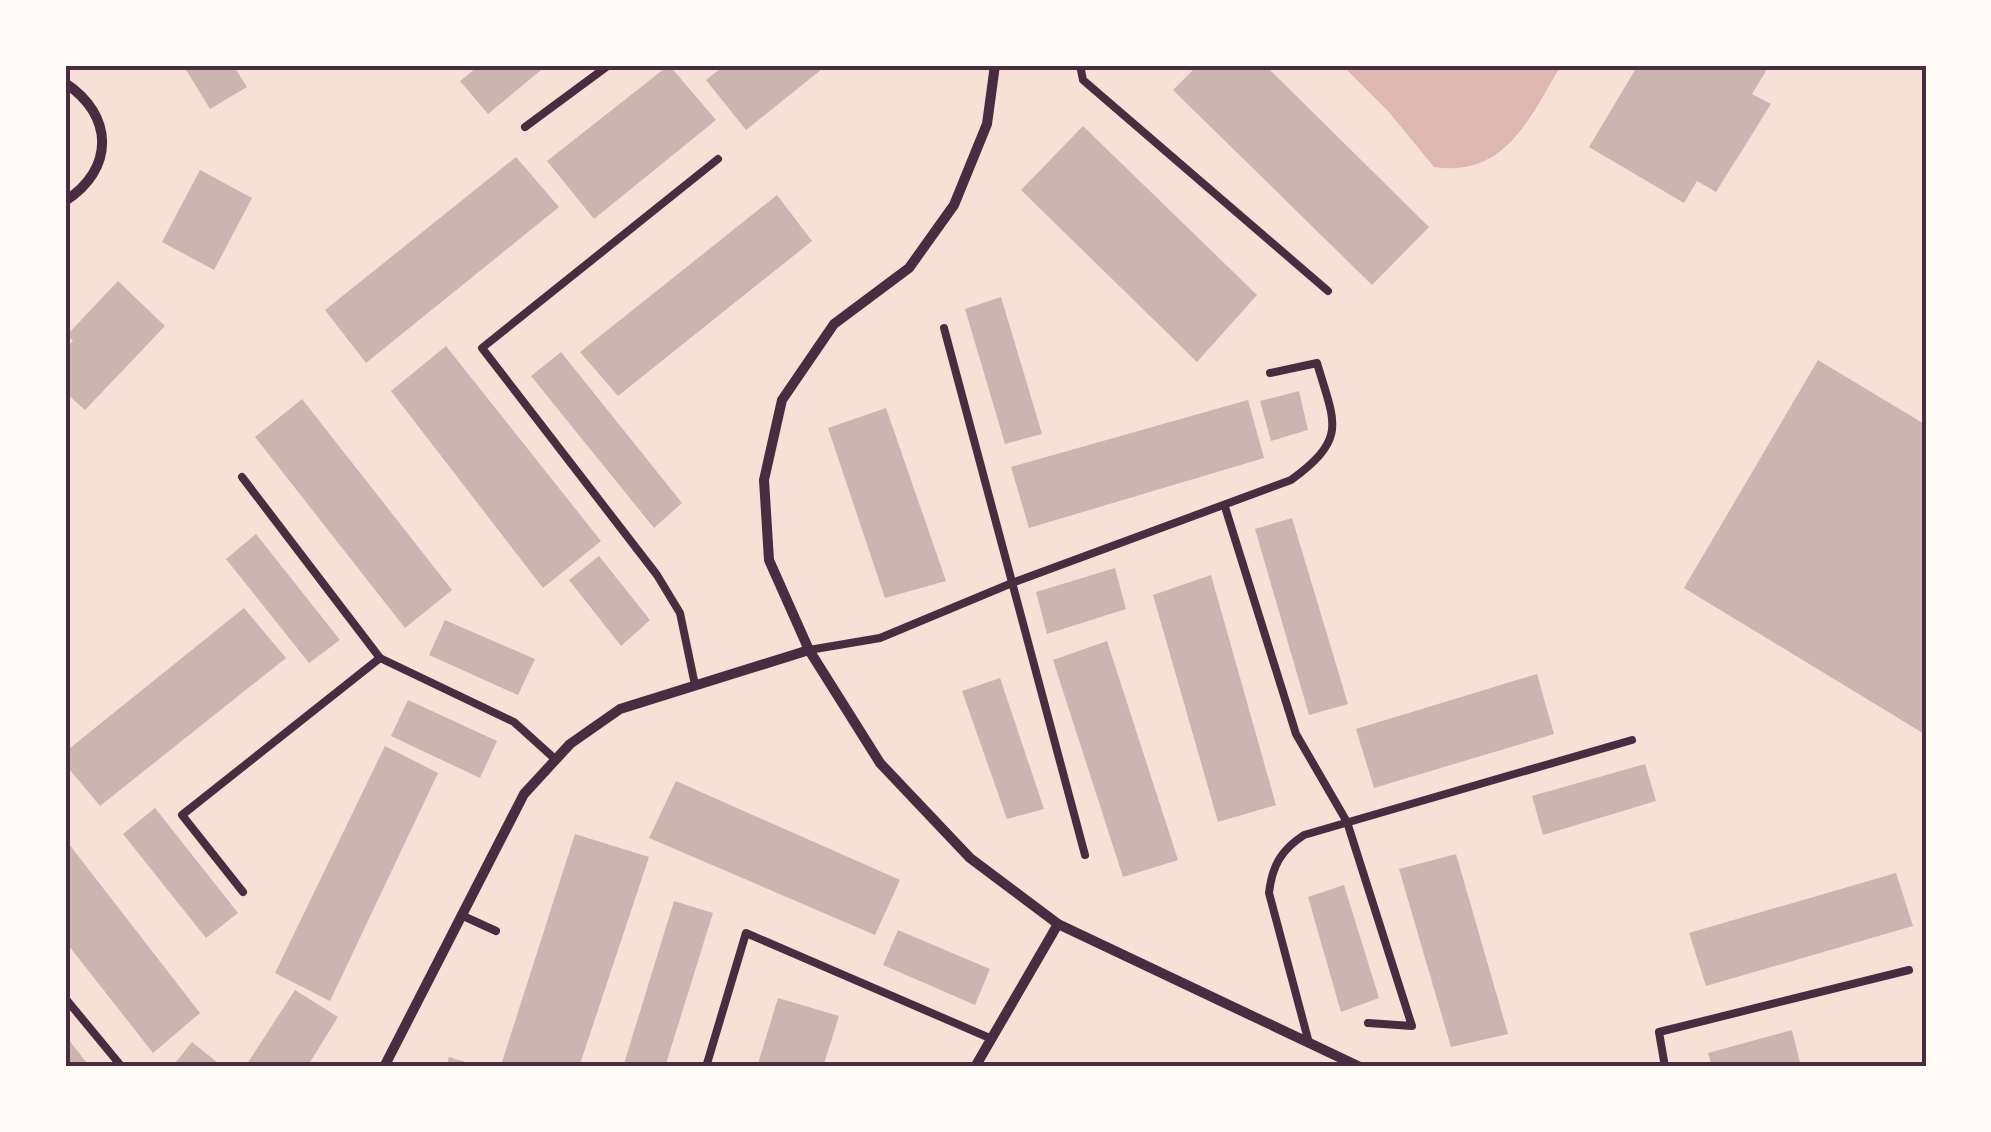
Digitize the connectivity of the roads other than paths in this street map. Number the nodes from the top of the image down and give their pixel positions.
1 (609, 65) edge
2 (996, 65) edge
3 (1080, 65) edge
4 (65, 83) edge
5 (525, 126) dead end
6 (718, 159) dead end
7 (65, 202) edge
8 (1328, 291) dead end
9 (944, 328) dead end
10 (1270, 373) dead end
11 (242, 477) dead end
12 (1225, 507) junction
13 (1012, 583) junction
14 (809, 650) junction
15 (380, 658) junction
16 (696, 685) junction
17 (1632, 740) dead end
18 (555, 759) junction
19 (1347, 822) junction
20 (1085, 855) dead end
21 (243, 892) dead end
22 (461, 915) junction
23 (1058, 924) junction
24 (496, 930) dead end
25 (1908, 970) dead end
26 (65, 998) edge
27 (1368, 1023) dead end
28 (992, 1039) junction
29 (1309, 1043) junction
30 (122, 1067) edge
31 (384, 1067) edge
32 (706, 1067) edge
33 (976, 1067) edge
34 (1360, 1067) edge
35 (1665, 1067) edge

1 - 5 lane
2 - 14 street
3 - 8 lane
4 - 7 street
6 - 16 lane
9 - 13 lane
10 - 12 lane
11 - 15 lane
12 - 13 lane
12 - 19 lane
13 - 14 lane
13 - 20 lane
14 - 16 street
14 - 23 street
15 - 18 lane
15 - 21 lane
16 - 18 street
17 - 19 lane
18 - 22 street
19 - 27 lane
19 - 29 lane
22 - 24 lane
22 - 31 street
23 - 28 street
23 - 29 street
25 - 35 lane
26 - 30 lane
28 - 32 lane
28 - 33 street
29 - 34 street

